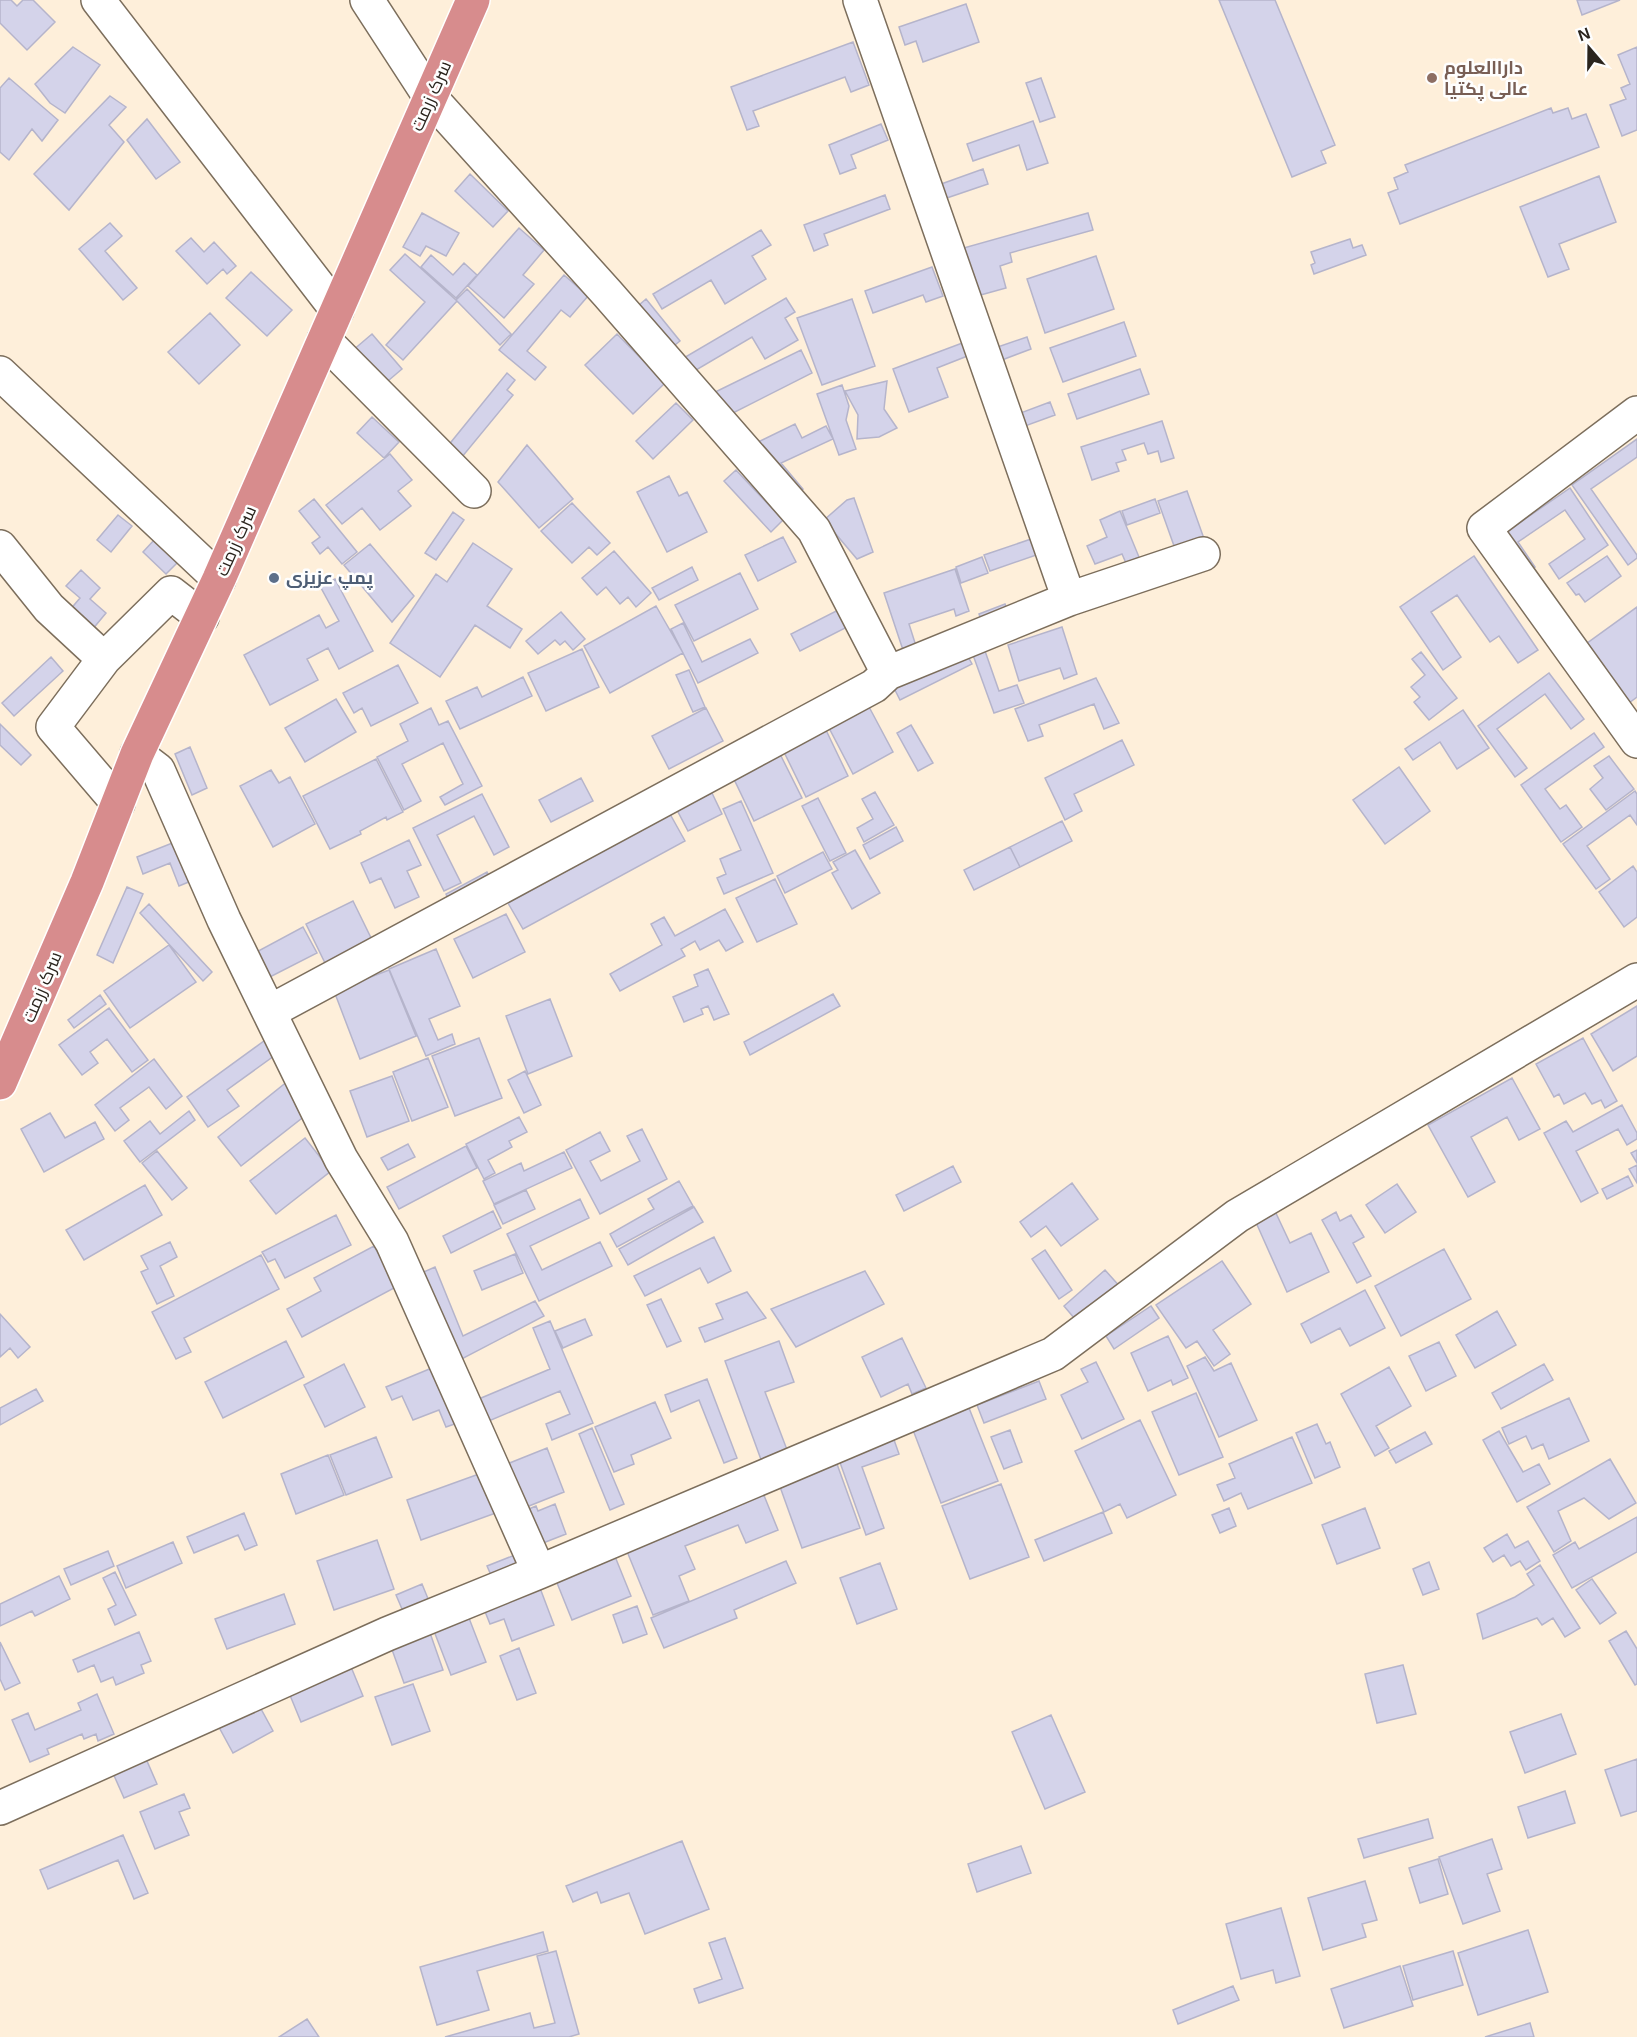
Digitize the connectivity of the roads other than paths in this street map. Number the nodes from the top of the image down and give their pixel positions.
1 (98, 0) edge
2 (368, 0) edge
3 (473, 0) edge
4 (860, 0) edge
5 (430, 98) junction
6 (337, 309) junction
7 (324, 340) junction
8 (0, 374) edge
9 (1637, 413) edge
10 (474, 491) dead end
11 (0, 547) edge
12 (1203, 554) dead end
13 (219, 579) junction
14 (1069, 599) junction
15 (202, 617) junction
16 (104, 659) junction
17 (888, 673) junction
18 (1637, 741) edge
19 (137, 754) junction
20 (118, 803) junction
21 (1637, 980) edge
22 (269, 1012) junction
23 (4, 1065) edge
24 (539, 1572) junction
25 (0, 1808) edge

1 - 6 street
2 - 5 street
3 - 5 highway, سرک زرمت
4 - 14 street
5 - 6 highway, سرک زرمت
5 - 17 street
6 - 7 highway, سرک زرمت
7 - 10 street
7 - 13 highway, سرک زرمت
8 - 13 street
9 - 18 street
11 - 16 street
12 - 14 street
13 - 15 highway, سرک زرمت
14 - 17 street
15 - 16 street
15 - 19 highway, سرک زرمت
16 - 20 street
17 - 22 street
19 - 20 highway, سرک زرمت
19 - 22 street
20 - 23 highway, سرک زرمت
21 - 24 street
22 - 24 street
24 - 25 street

